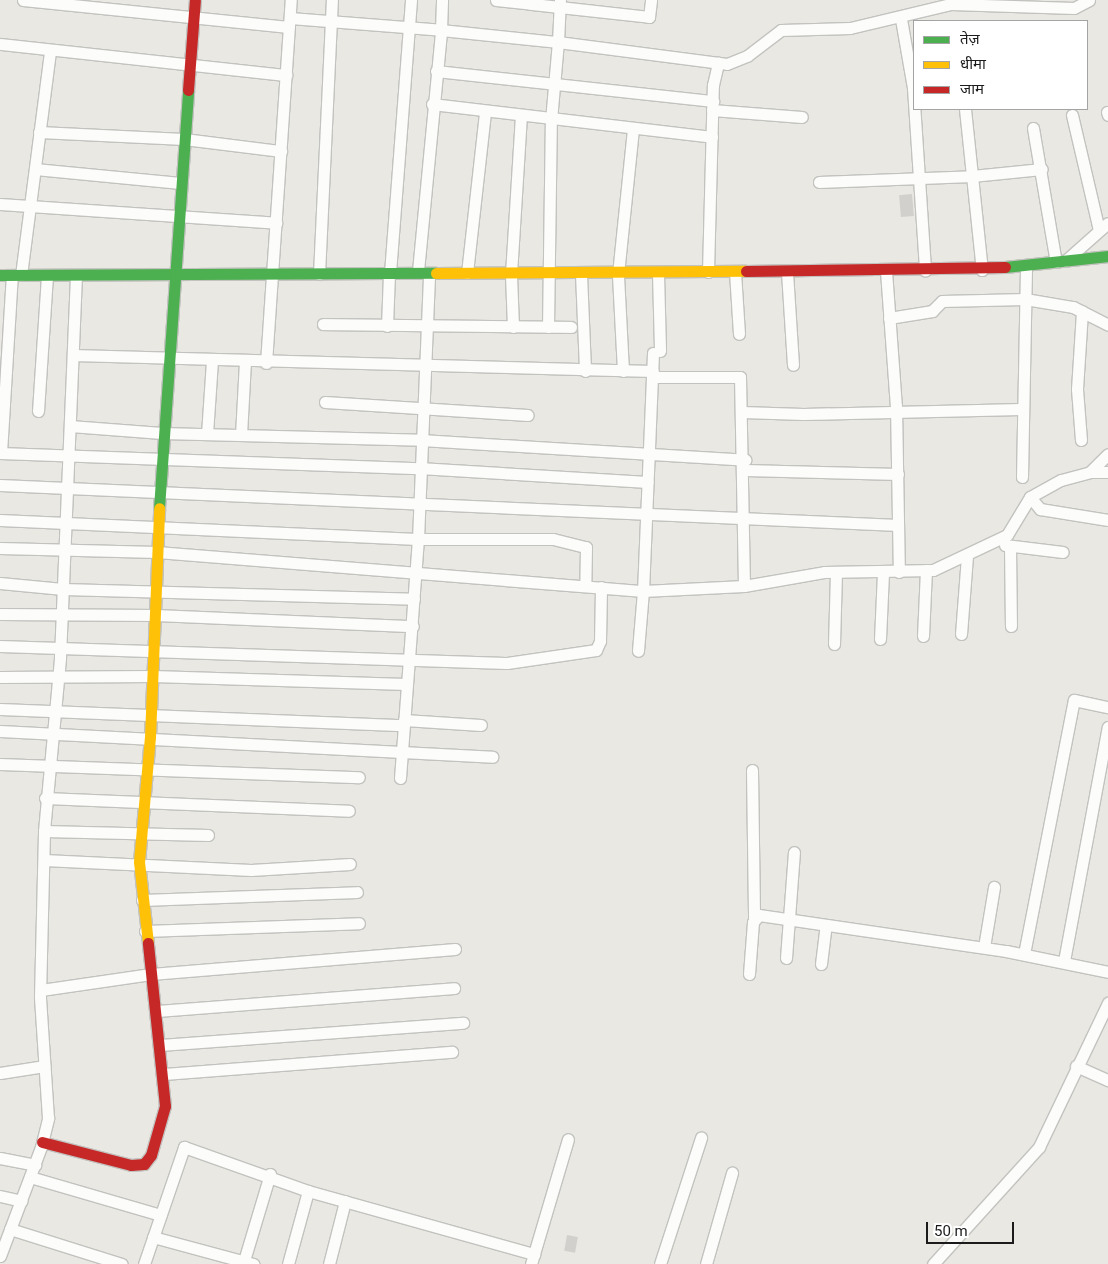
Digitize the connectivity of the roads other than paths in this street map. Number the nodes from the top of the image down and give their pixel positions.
1 (23, 0) edge
2 (195, 0) edge
3 (291, 0) edge
4 (332, 0) edge
5 (411, 0) edge
6 (442, 0) edge
7 (496, 0) edge
8 (607, 0) edge
9 (651, 0) edge
10 (1089, 0) edge
11 (560, 4) edge
12 (606, 12) junction
13 (901, 18) junction
14 (194, 19) junction
15 (289, 22) junction
16 (329, 22) junction
17 (408, 30) junction
18 (440, 30) junction
19 (558, 42) junction
20 (0, 44) edge
21 (50, 51) junction
22 (718, 63) junction
23 (190, 64) junction
24 (436, 71) junction
25 (286, 75) junction
26 (556, 87) junction
27 (913, 88) edge
28 (432, 104) junction
29 (713, 106) junction
30 (914, 110) edge
31 (965, 110) edge
32 (485, 113) junction
33 (1072, 114) dead end
34 (521, 117) junction
35 (802, 117) dead end
36 (551, 120) junction
37 (1033, 128) dead end
38 (633, 129) junction
39 (39, 132) junction
40 (712, 137) junction
41 (184, 139) junction
42 (281, 151) junction
43 (35, 169) junction
44 (1042, 169) junction
45 (972, 176) junction
46 (918, 179) junction
47 (819, 182) dead end
48 (180, 183) junction
49 (0, 204) edge
50 (30, 207) junction
51 (178, 215) junction
52 (276, 223) junction
53 (1104, 227) edge
54 (1108, 256) edge
55 (1061, 261) junction
56 (1026, 265) junction
57 (982, 270) junction
58 (886, 271) junction
59 (925, 271) junction
60 (423, 272) junction
61 (708, 272) junction
62 (735, 272) junction
63 (787, 272) junction
64 (390, 273) junction
65 (658, 273) junction
66 (272, 274) junction
67 (319, 274) junction
68 (467, 274) junction
69 (511, 274) junction
70 (547, 274) junction
71 (582, 274) junction
72 (618, 274) junction
73 (11, 275) edge
74 (47, 276) junction
75 (76, 276) junction
76 (172, 276) junction
77 (1025, 299) junction
78 (1082, 311) junction
79 (889, 318) junction
80 (323, 324) dead end
81 (1108, 325) edge
82 (387, 326) junction
83 (513, 326) junction
84 (426, 327) junction
85 (548, 327) junction
86 (571, 327) dead end
87 (739, 334) dead end
88 (73, 355) junction
89 (167, 359) junction
90 (212, 361) junction
91 (245, 362) junction
92 (266, 363) junction
93 (3, 364) edge
94 (793, 365) dead end
95 (424, 366) junction
96 (585, 371) junction
97 (623, 372) junction
98 (652, 374) junction
99 (325, 402) dead end
100 (422, 409) junction
101 (1020, 409) junction
102 (896, 410) junction
103 (38, 411) dead end
104 (742, 412) junction
105 (528, 415) dead end
106 (70, 426) junction
107 (162, 433) junction
108 (207, 434) junction
109 (241, 436) junction
110 (420, 440) junction
111 (1081, 440) dead end
112 (1, 453) edge
113 (650, 454) junction
114 (1108, 454) edge
115 (69, 456) junction
116 (161, 462) junction
117 (745, 465) junction
118 (419, 468) junction
119 (1090, 472) junction
120 (1108, 472) edge
121 (898, 474) junction
122 (1022, 477) dead end
123 (648, 482) junction
124 (0, 485) edge
125 (67, 486) junction
126 (160, 492) junction
127 (1030, 497) junction
128 (418, 503) junction
129 (647, 517) junction
130 (0, 520) edge
131 (746, 520) junction
132 (1108, 520) edge
133 (67, 523) junction
134 (898, 525) junction
135 (158, 527) junction
136 (418, 539) junction
137 (996, 541) junction
138 (1010, 546) junction
139 (0, 548) edge
140 (65, 549) junction
141 (157, 552) junction
142 (1063, 552) dead end
143 (967, 556) junction
144 (926, 570) junction
145 (415, 571) junction
146 (899, 572) junction
147 (836, 573) junction
148 (883, 573) junction
149 (0, 583) edge
150 (585, 586) junction
151 (744, 586) junction
152 (601, 587) junction
153 (63, 588) junction
154 (156, 591) junction
155 (643, 591) junction
156 (414, 599) junction
157 (0, 614) edge
158 (156, 615) junction
159 (62, 616) junction
160 (413, 626) junction
161 (1011, 626) dead end
162 (961, 634) dead end
163 (923, 636) dead end
164 (880, 639) dead end
165 (834, 644) dead end
166 (0, 646) edge
167 (61, 648) junction
168 (155, 651) junction
169 (638, 651) dead end
170 (407, 662) junction
171 (153, 676) junction
172 (0, 677) edge
173 (59, 678) junction
174 (406, 684) junction
175 (1108, 707) edge
176 (0, 709) edge
177 (57, 712) junction
178 (151, 716) junction
179 (403, 722) junction
180 (481, 725) dead end
181 (1108, 727) edge
182 (0, 731) edge
183 (52, 733) junction
184 (150, 737) junction
185 (402, 750) junction
186 (492, 757) dead end
187 (0, 764) edge
188 (48, 766) junction
189 (752, 770) dead end
190 (148, 772) junction
191 (358, 777) dead end
192 (400, 778) dead end
193 (46, 798) junction
194 (146, 802) junction
195 (349, 811) dead end
196 (44, 831) junction
197 (142, 835) junction
198 (208, 835) dead end
199 (794, 852) dead end
200 (44, 860) junction
201 (139, 862) junction
202 (350, 864) dead end
203 (994, 887) dead end
204 (356, 892) dead end
205 (142, 900) junction
206 (754, 918) junction
207 (788, 921) junction
208 (359, 923) dead end
209 (826, 925) junction
210 (145, 931) junction
211 (984, 947) junction
212 (455, 949) dead end
213 (1024, 954) junction
214 (786, 958) dead end
215 (1064, 962) junction
216 (821, 964) dead end
217 (1108, 972) edge
218 (151, 974) junction
219 (749, 974) dead end
220 (454, 988) dead end
221 (41, 990) junction
222 (1108, 1003) edge
223 (156, 1011) junction
224 (463, 1023) dead end
225 (160, 1045) junction
226 (452, 1052) dead end
227 (44, 1066) junction
228 (1076, 1066) junction
229 (0, 1073) edge
230 (164, 1074) junction
231 (1108, 1080) edge
232 (701, 1138) dead end
233 (568, 1139) dead end
234 (42, 1142) junction
235 (0, 1158) edge
236 (34, 1165) junction
237 (732, 1173) dead end
238 (270, 1174) junction
239 (30, 1177) junction
240 (308, 1191) junction
241 (0, 1196) edge
242 (21, 1201) junction
243 (345, 1201) junction
244 (161, 1216) junction
245 (10, 1229) junction
246 (153, 1237) junction
247 (0, 1256) edge
248 (533, 1259) edge
249 (247, 1263) edge
250 (122, 1264) edge
251 (144, 1264) edge
252 (288, 1264) edge
253 (330, 1264) edge
254 (660, 1264) edge
255 (706, 1264) edge
256 (933, 1264) edge

1 - 14 street
2 - 14 street
3 - 15 street
4 - 16 street
5 - 17 street
6 - 18 street
7 - 11 street
8 - 12 street
9 - 12 street
10 - 13 street
11 - 12 street
11 - 19 street
13 - 22 street
13 - 27 street
14 - 15 street
14 - 23 street
15 - 16 street
15 - 25 street
16 - 17 street
16 - 67 street
17 - 18 street
17 - 64 street
18 - 19 street
18 - 24 street
19 - 22 street
19 - 26 street
20 - 21 street
21 - 23 street
21 - 39 street
22 - 29 street
23 - 25 street
23 - 41 street
24 - 26 street
24 - 28 street
25 - 42 street
26 - 29 street
26 - 36 street
28 - 32 street
28 - 60 street
29 - 35 street
29 - 40 street
30 - 46 street
31 - 45 street
32 - 34 street
32 - 68 street
33 - 53 street
34 - 36 street
34 - 69 street
36 - 38 street
36 - 70 street
37 - 44 street
38 - 40 street
38 - 72 street
39 - 41 street
39 - 43 street
40 - 61 street
41 - 42 street
41 - 48 street
42 - 52 street
43 - 48 street
43 - 50 street
44 - 45 street
44 - 55 street
45 - 46 street
45 - 57 street
46 - 47 street
46 - 59 street
48 - 51 street
49 - 50 street
50 - 51 street
50 - 73 street
51 - 52 street
51 - 76 street
52 - 66 street
53 - 55 street
54 - 55 street
55 - 56 street
56 - 57 street
56 - 77 street
57 - 59 street
58 - 59 street
58 - 63 street
58 - 79 street
60 - 64 street
60 - 68 street
60 - 84 street
61 - 62 street
61 - 65 street
62 - 63 street
62 - 87 street
63 - 94 street
64 - 67 street
64 - 82 street
65 - 72 street
65 - 98 street
66 - 67 street
66 - 76 street
66 - 92 street
68 - 69 street
69 - 70 street
69 - 83 street
70 - 71 street
70 - 85 street
71 - 72 street
71 - 96 street
72 - 97 street
73 - 74 street
73 - 93 street
74 - 75 street
74 - 103 street
75 - 76 street
75 - 88 street
76 - 89 street
77 - 78 street
77 - 79 street
77 - 101 street
78 - 81 street
78 - 111 street
79 - 102 street
80 - 82 street
82 - 84 street
83 - 84 street
83 - 85 street
84 - 95 street
85 - 86 street
88 - 89 street
88 - 106 street
89 - 90 street
89 - 107 street
90 - 91 street
90 - 108 street
91 - 92 street
91 - 109 street
92 - 95 street
93 - 112 street
95 - 96 street
95 - 100 street
96 - 97 street
97 - 98 street
98 - 104 street
98 - 113 street
99 - 100 street
100 - 105 street
100 - 110 street
101 - 102 street
101 - 122 street
102 - 104 street
102 - 121 street
104 - 117 street
106 - 107 street
106 - 115 street
107 - 108 street
107 - 116 street
108 - 109 street
109 - 110 street
110 - 113 street
110 - 118 street
112 - 115 street
113 - 117 street
113 - 123 street
114 - 119 street
115 - 116 street
115 - 125 street
116 - 118 street
116 - 126 street
117 - 121 street
117 - 131 street
118 - 123 street
118 - 128 street
119 - 120 street
119 - 127 street
121 - 134 street
123 - 129 street
124 - 125 street
125 - 126 street
125 - 133 street
126 - 128 street
126 - 135 street
127 - 132 street
127 - 137 street
128 - 129 street
128 - 136 street
129 - 131 street
129 - 155 street
130 - 133 street
131 - 134 street
131 - 151 street
133 - 135 street
133 - 140 street
134 - 146 street
135 - 136 street
135 - 141 street
136 - 145 street
136 - 150 street
137 - 138 street
137 - 143 street
138 - 142 street
138 - 161 street
139 - 140 street
140 - 141 street
140 - 153 street
141 - 145 street
141 - 154 street
143 - 144 street
143 - 162 street
144 - 146 street
144 - 163 street
145 - 150 street
145 - 156 street
146 - 148 street
147 - 148 street
147 - 151 street
147 - 165 street
148 - 164 street
149 - 153 street
150 - 152 street
151 - 155 street
152 - 155 street
152 - 170 street
153 - 154 street
153 - 159 street
154 - 156 street
154 - 158 street
155 - 169 street
156 - 160 street
157 - 159 street
158 - 159 street
158 - 160 street
158 - 168 street
159 - 167 street
160 - 170 street
166 - 167 street
167 - 168 street
167 - 173 street
168 - 170 street
168 - 171 street
170 - 174 street
171 - 173 street
171 - 174 street
171 - 178 street
172 - 173 street
173 - 177 street
174 - 179 street
175 - 213 street
176 - 177 street
177 - 178 street
177 - 183 street
178 - 179 street
178 - 184 street
179 - 180 street
179 - 185 street
181 - 215 street
182 - 183 street
183 - 184 street
183 - 188 street
184 - 185 street
184 - 190 street
185 - 186 street
185 - 192 street
187 - 188 street
188 - 190 street
188 - 193 street
189 - 206 street
190 - 191 street
190 - 194 street
193 - 194 street
193 - 196 street
194 - 195 street
194 - 197 street
196 - 197 street
196 - 200 street
197 - 198 street
197 - 201 street
199 - 207 street
200 - 201 street
200 - 221 street
201 - 202 street
201 - 205 street
203 - 211 street
204 - 205 street
205 - 210 street
206 - 207 street
206 - 219 street
207 - 209 street
207 - 214 street
208 - 210 street
209 - 211 street
209 - 216 street
210 - 218 street
211 - 213 street
212 - 218 street
213 - 215 street
215 - 217 street
218 - 221 street
218 - 223 street
220 - 223 street
221 - 227 street
222 - 228 street
223 - 225 street
224 - 225 street
225 - 230 street
226 - 230 street
227 - 229 street
227 - 234 street
228 - 231 street
228 - 256 street
230 - 234 street
232 - 254 street
233 - 248 street
234 - 236 street
235 - 236 street
236 - 239 street
237 - 255 street
238 - 240 street
238 - 244 street
238 - 249 street
239 - 242 street
239 - 244 street
240 - 243 street
240 - 252 street
241 - 242 street
242 - 245 street
243 - 248 street
243 - 253 street
244 - 246 street
245 - 247 street
245 - 250 street
246 - 249 street
246 - 251 street

